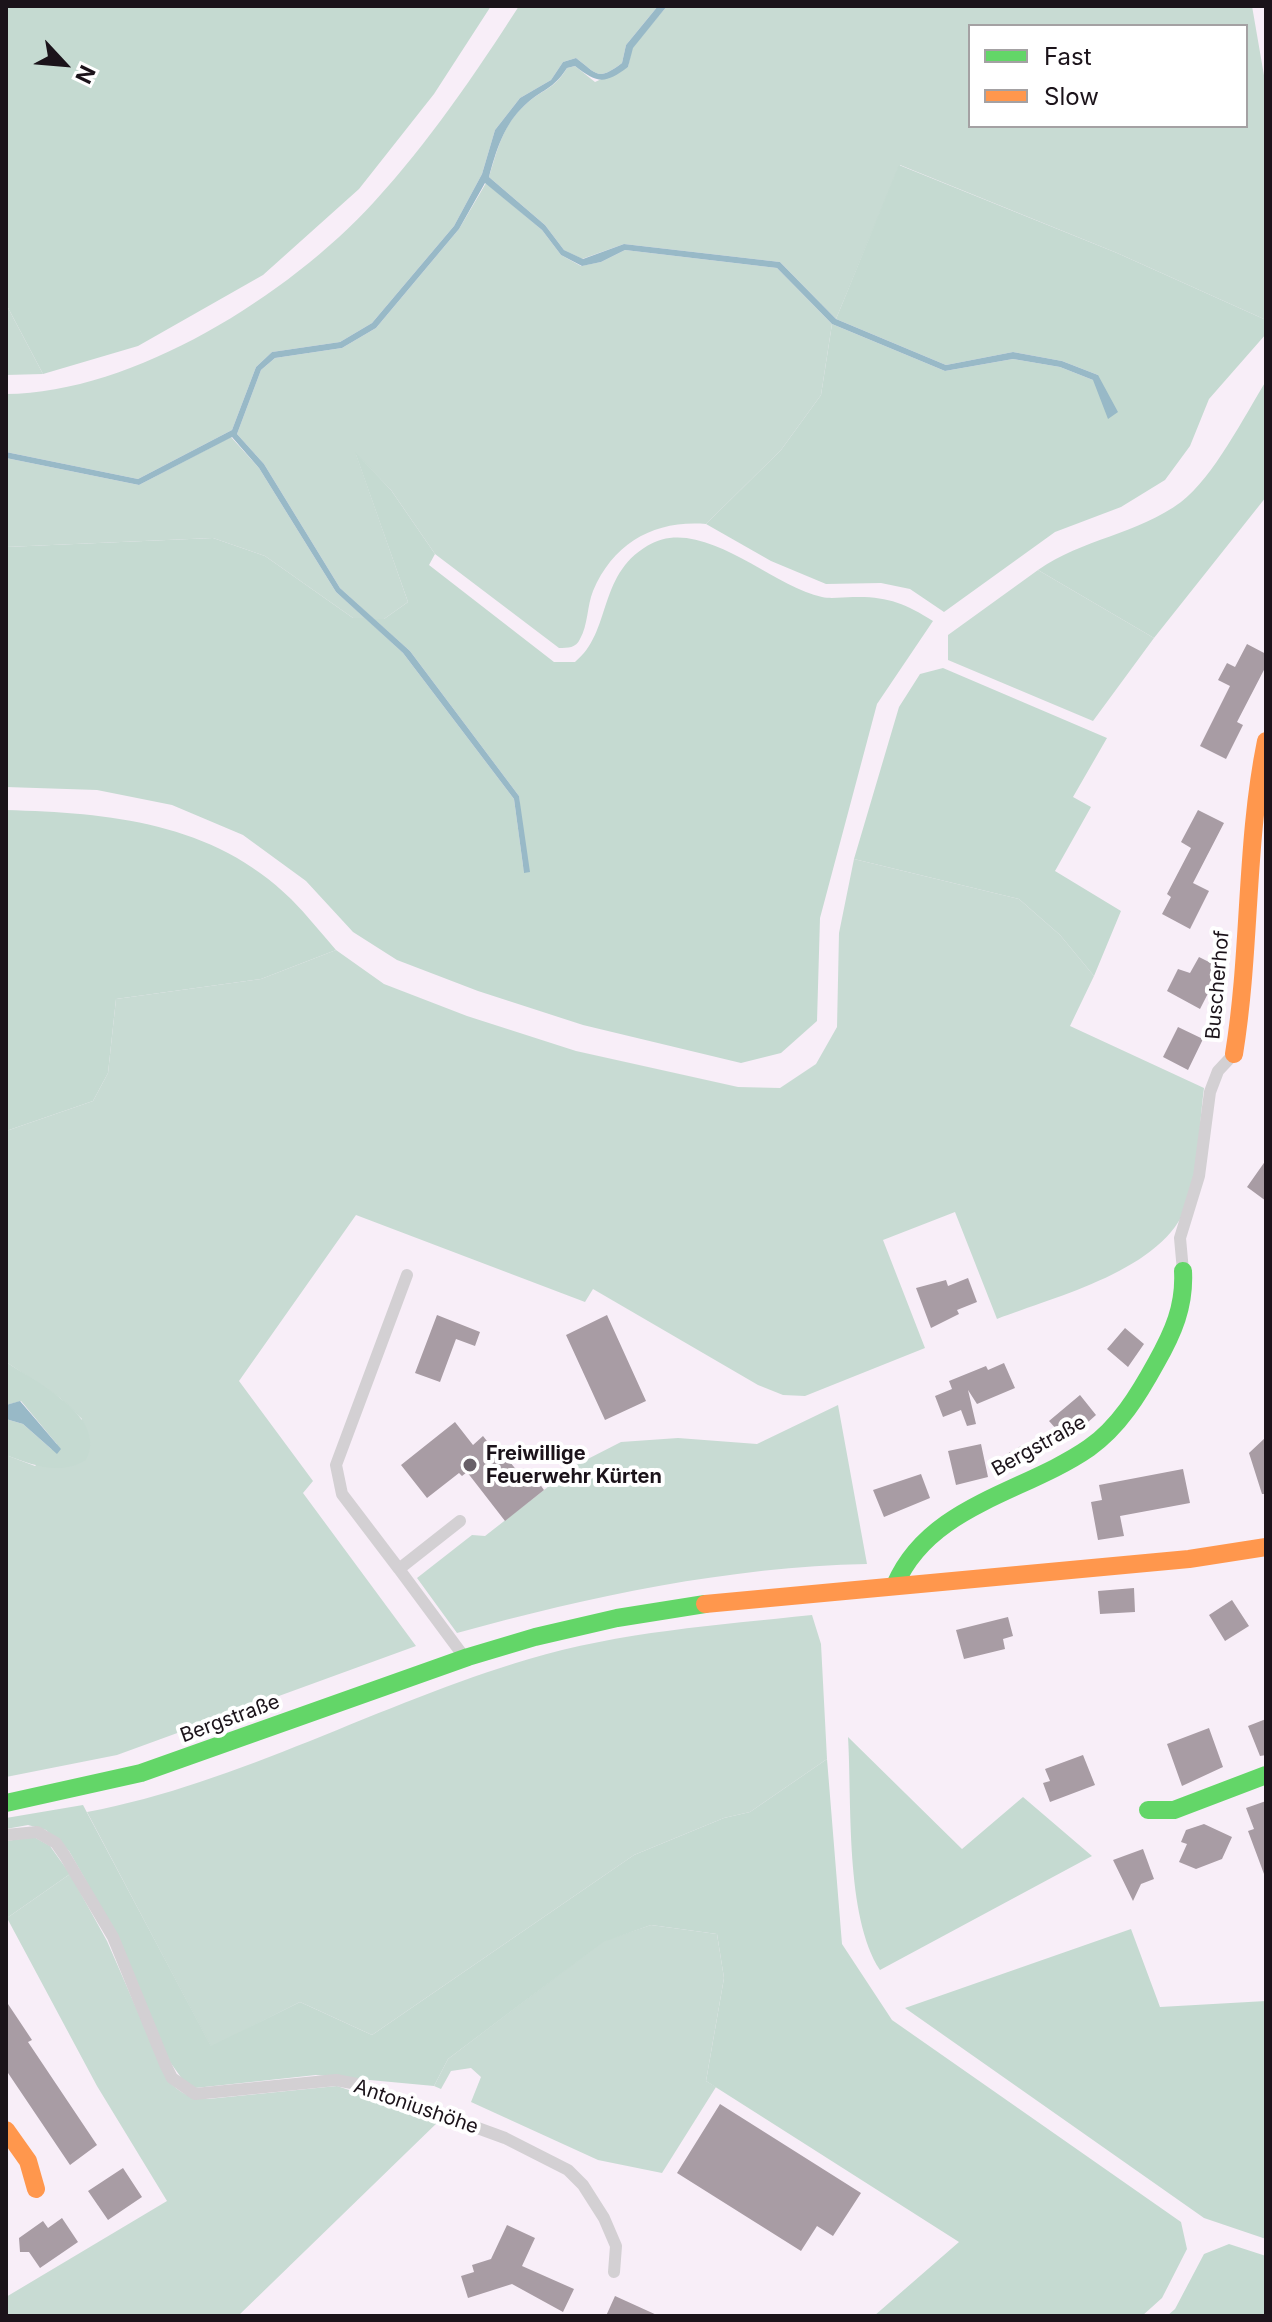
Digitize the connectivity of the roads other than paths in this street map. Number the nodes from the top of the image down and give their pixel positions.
1 (1266, 741) edge
2 (1234, 1054) joint
3 (1183, 1271) joint
4 (407, 1275) dead end
5 (460, 1521) dead end
6 (1266, 1547) edge
7 (399, 1569) junction
8 (895, 1585) junction
9 (464, 1656) junction
10 (1266, 1775) edge
11 (6, 1803) edge
12 (1148, 1810) dead end
13 (6, 1835) edge
14 (6, 2130) edge
15 (36, 2189) dead end
16 (614, 2272) dead end

1 - 2 main road, Buscherhof
2 - 3 lane, Buscherhof
3 - 8 main road, Bergstraße
4 - 7 lane
5 - 7 lane
6 - 8 main road, Bergstraße
7 - 9 lane
8 - 9 main road, Bergstraße
9 - 11 main road, Bergstraße
10 - 12 main road
13 - 16 lane, Antoniushöhe
14 - 15 main road

